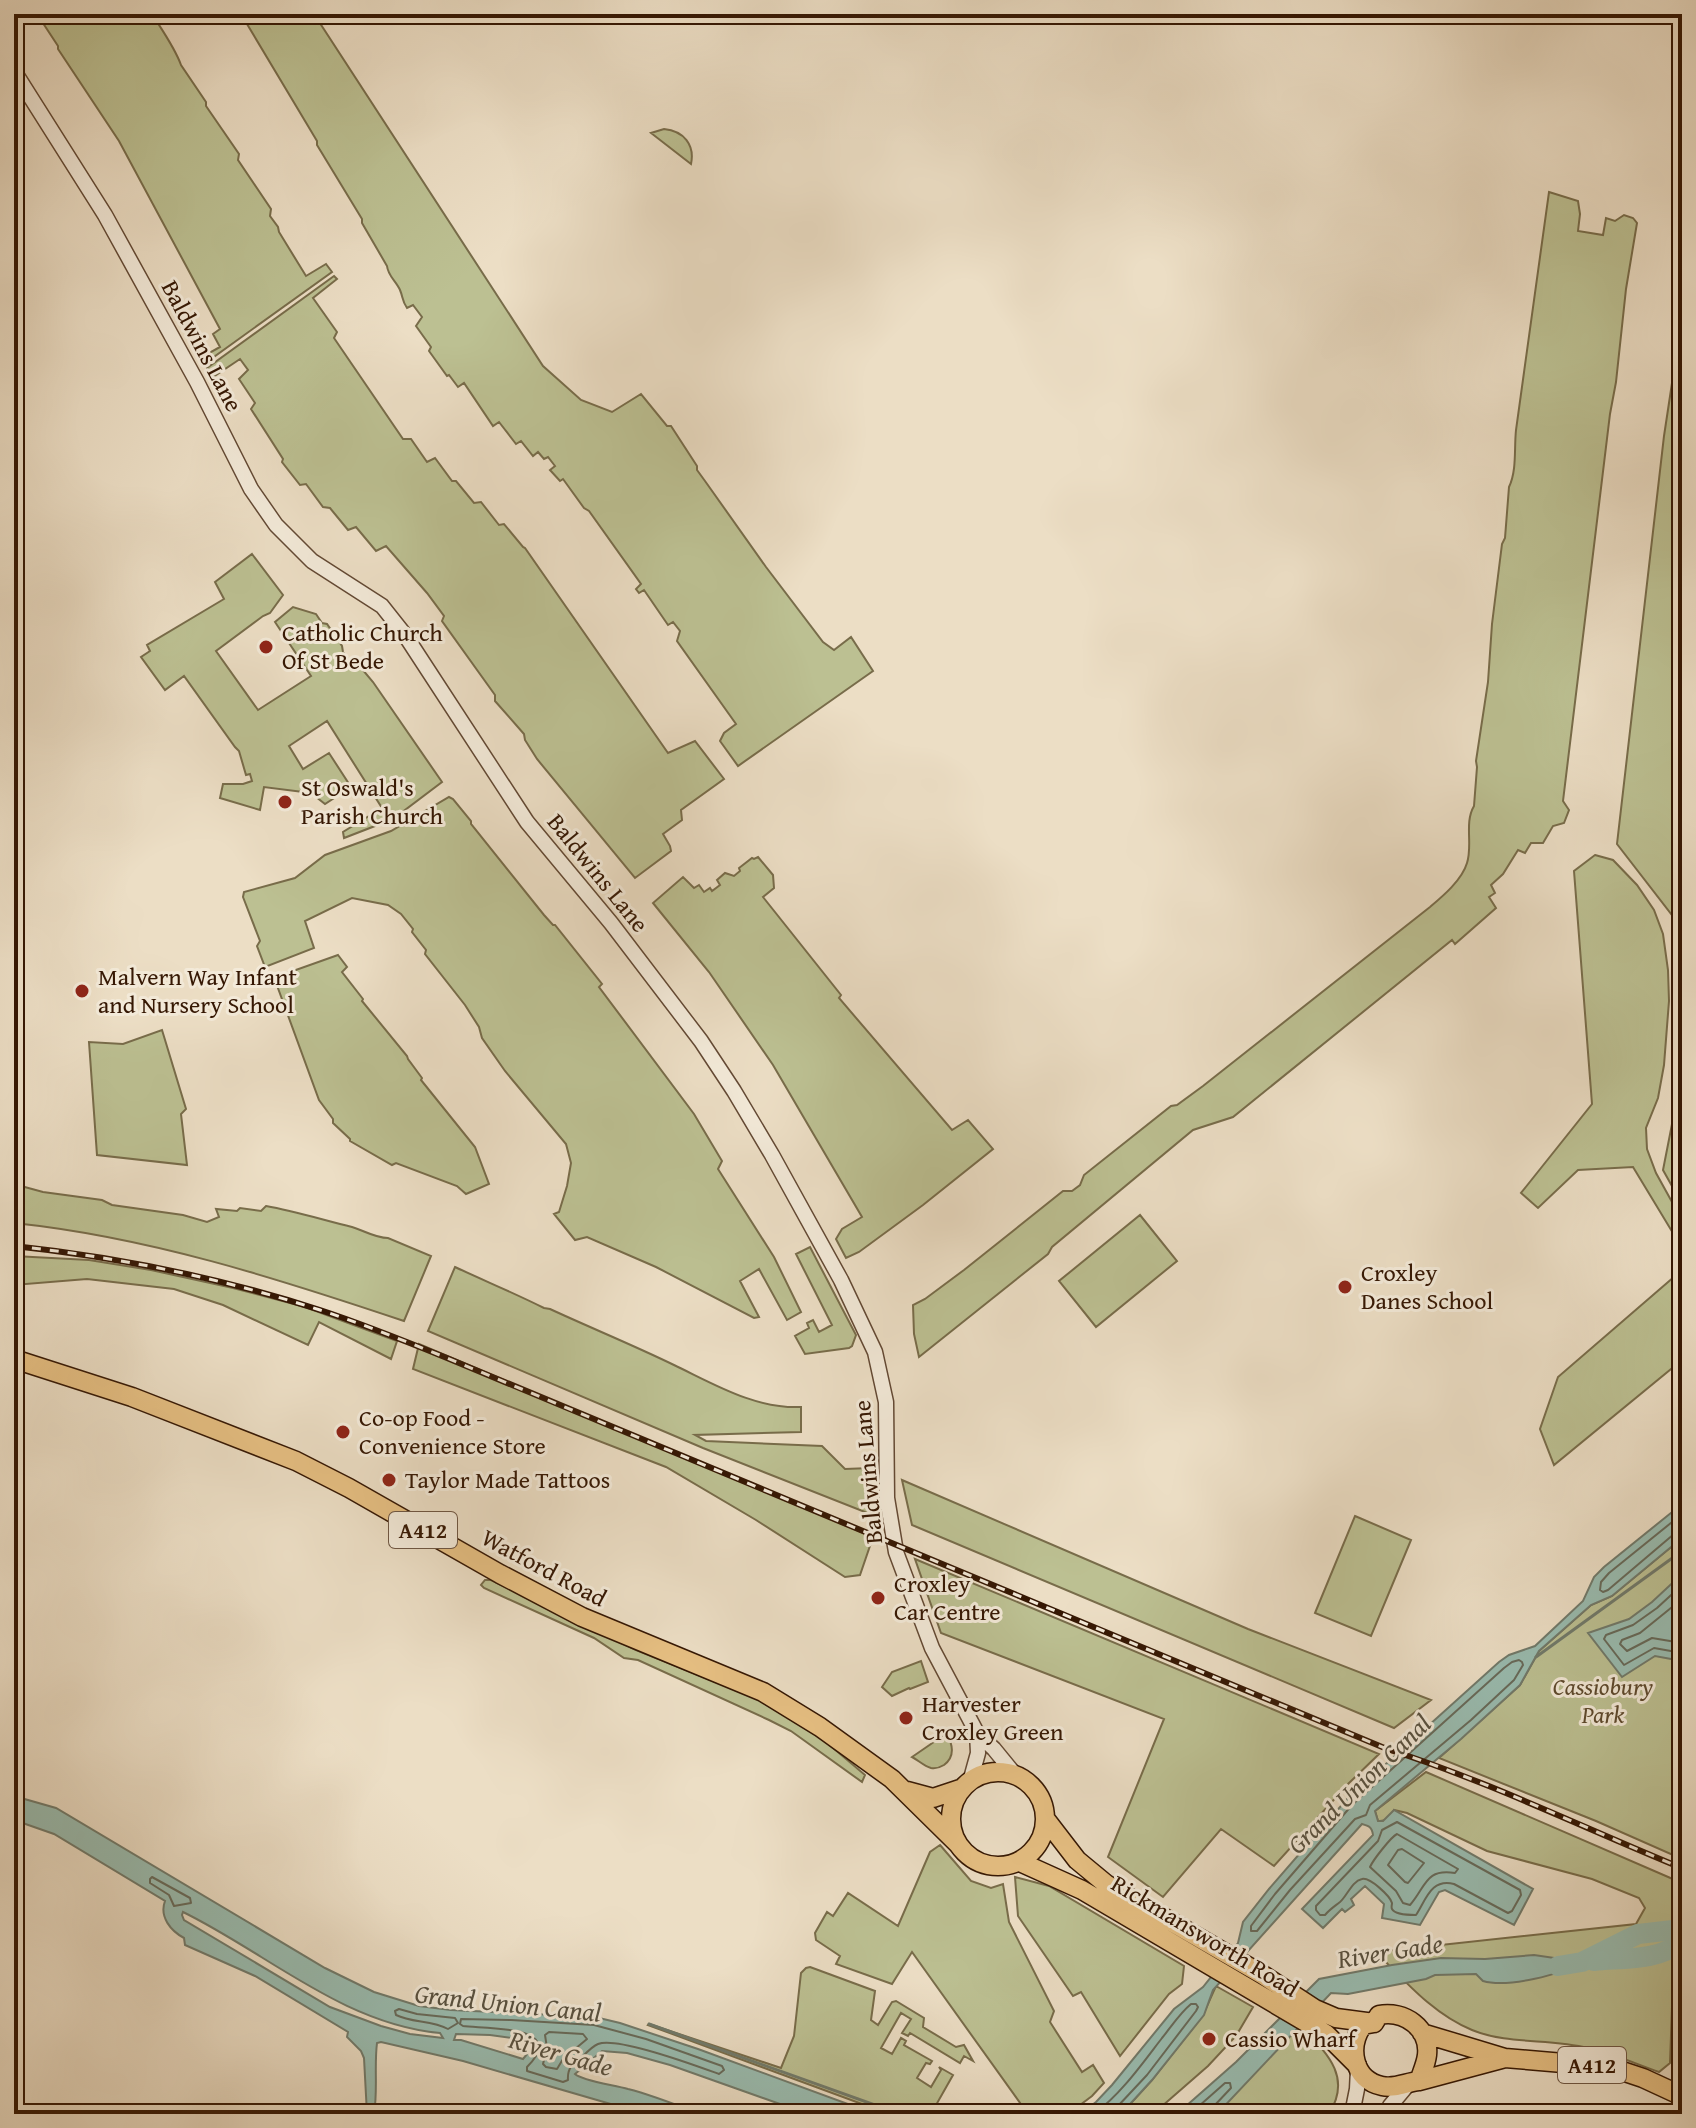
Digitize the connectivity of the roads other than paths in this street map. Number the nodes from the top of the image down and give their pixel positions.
1 (14, 71) edge
2 (14, 1359) edge
3 (977, 1733) junction
4 (1016, 1776) junction
5 (966, 1785) junction
6 (905, 1790) junction
7 (1047, 1821) junction
8 (958, 1844) junction
9 (1020, 1862) junction
10 (1158, 1925) junction
11 (1310, 2016) junction
12 (1374, 2023) junction
13 (1422, 2033) junction
14 (1505, 2058) junction
15 (1358, 2067) junction
16 (1415, 2082) junction
17 (1682, 2096) edge
18 (1352, 2114) edge
19 (1387, 2114) edge

1 - 3 street, Baldwins Lane
2 - 6 main road, Watford Road / A412
3 - 4 street, Baldwins Lane
3 - 5 street
4 - 5 main road
4 - 7 main road, A412
5 - 6 main road
5 - 8 main road
6 - 8 main road, Watford Road / A412
7 - 9 main road
7 - 10 main road, Rickmansworth Road / A412
8 - 9 main road, A412
9 - 10 main road, Rickmansworth Road / A412
10 - 11 main road, Rickmansworth Road / A412
11 - 12 main road, Rickmansworth Road / A412
11 - 15 main road, Rickmansworth Road / A412
12 - 13 main road
12 - 15 main road
13 - 14 main road, A412
13 - 16 main road
14 - 16 main road, A412
14 - 17 main road, A412
15 - 16 main road
15 - 18 street
16 - 19 street

